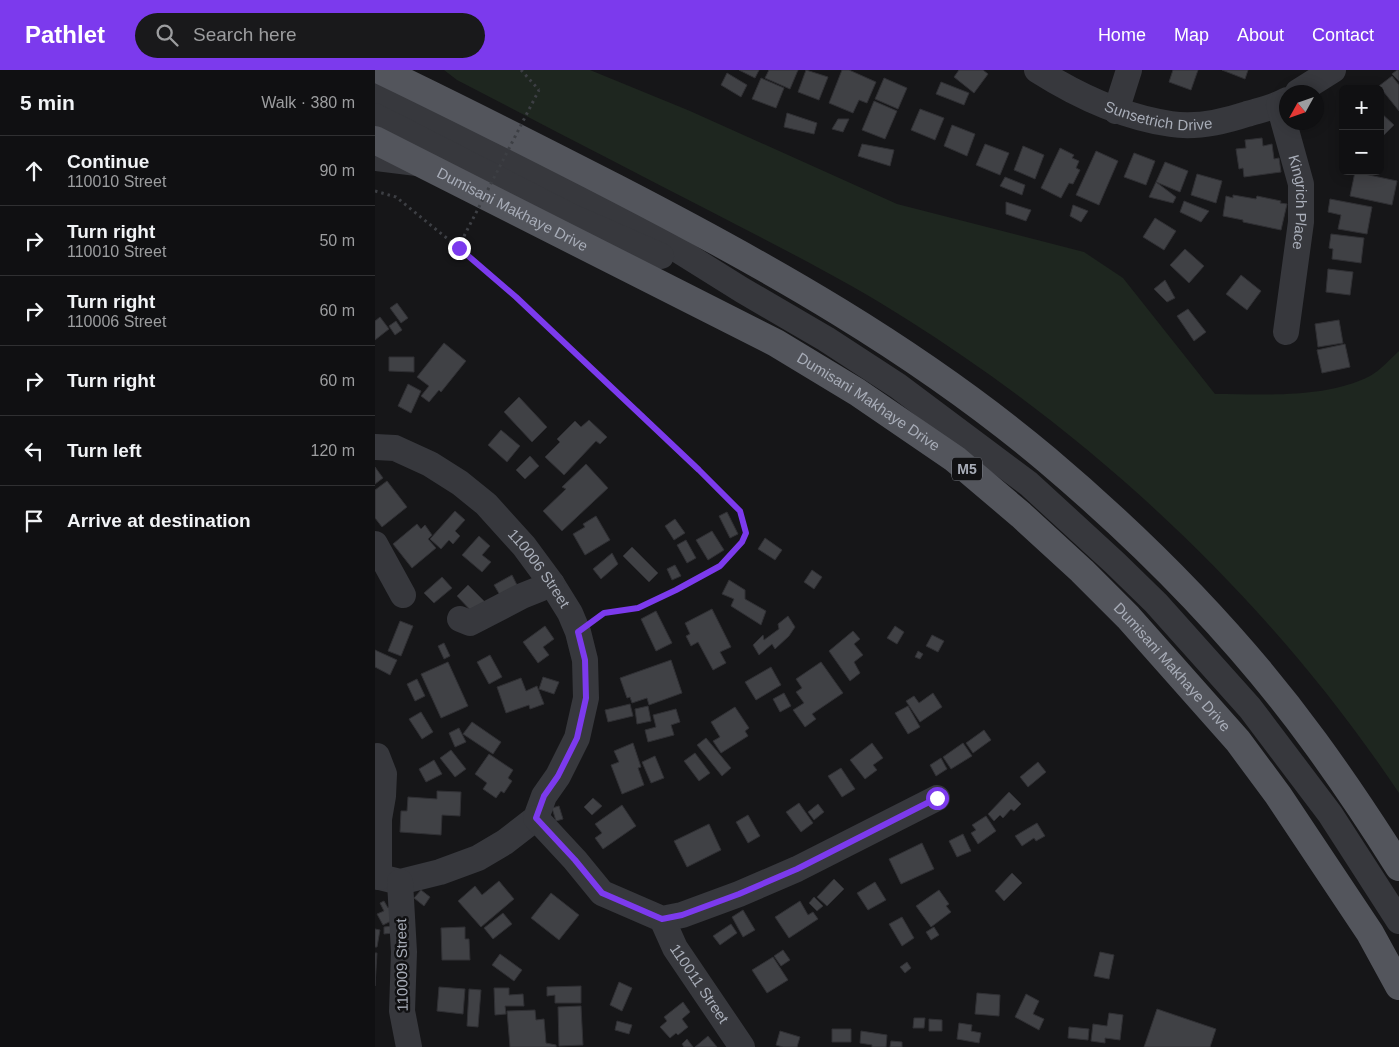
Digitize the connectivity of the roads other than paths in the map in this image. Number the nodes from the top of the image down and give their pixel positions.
1 (380, 70) edge
2 (413, 70) edge
3 (1037, 70) edge
4 (1129, 70) edge
5 (1333, 70) edge
6 (1310, 85) edge
7 (375, 93) edge
8 (447, 102) junction
9 (1279, 102) edge
10 (1116, 111) junction
11 (375, 116) edge
12 (1293, 130) edge
13 (375, 140) edge
14 (375, 158) edge
15 (421, 164) junction
16 (742, 290) junction
17 (1286, 332) dead end
18 (375, 446) edge
19 (375, 544) edge
20 (552, 584) junction
21 (403, 595) dead end
22 (460, 618) dead end
23 (377, 756) dead end
24 (937, 798) dead end
25 (536, 818) junction
26 (1399, 867) edge
27 (385, 878) edge
28 (662, 919) junction
29 (1399, 922) edge
30 (1399, 986) edge
31 (409, 1047) edge
32 (742, 1047) edge

1 - 8 main road
2 - 8 street
3 - 10 street, Sunsetrich Drive
4 - 10 street
5 - 6 street, Sunsetrich Drive
7 - 16 street
8 - 26 main road
9 - 10 street, Sunsetrich Drive
11 - 16 street
12 - 17 street, Kingrich Place
13 - 15 main road, Dumisani Makhaye Drive / M5
14 - 15 street
15 - 30 main road, Dumisani Makhaye Drive / M5
16 - 29 street
18 - 20 street, 110006 Street
19 - 21 street
20 - 22 street
20 - 25 street, 110006 Street
23 - 27 street, 110009 Street
24 - 28 street
25 - 27 street
25 - 28 street
27 - 31 street, 110009 Street
28 - 32 street, 110011 Street

